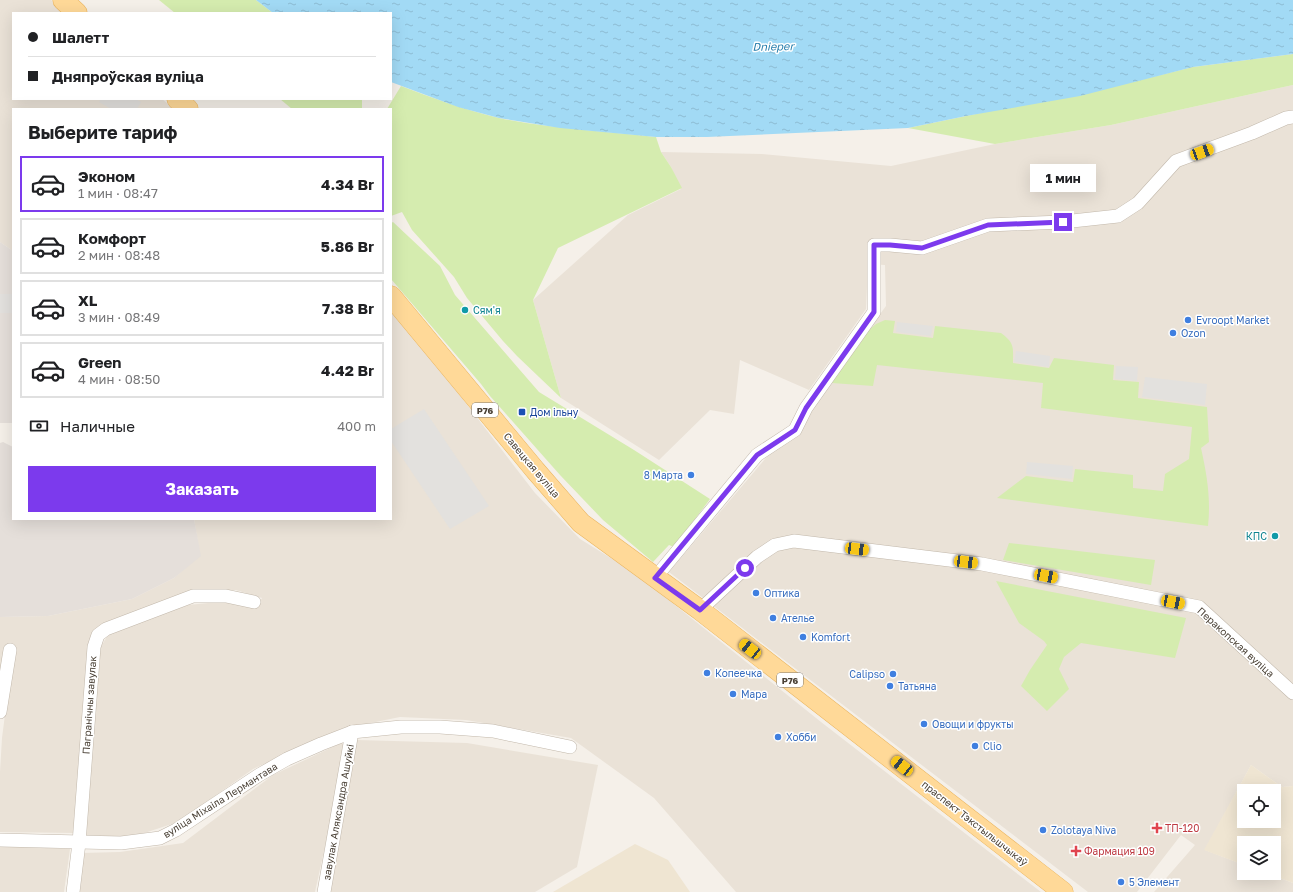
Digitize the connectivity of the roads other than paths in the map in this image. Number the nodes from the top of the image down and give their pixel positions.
1 (63, 0) edge
2 (77, 12) edge
3 (178, 100) edge
4 (187, 108) edge
5 (1293, 117) edge
6 (392, 297) edge
7 (581, 523) joint
8 (655, 578) junction
9 (254, 602) dead end
10 (700, 610) junction
11 (10, 650) dead end
12 (1293, 692) edge
13 (0, 712) edge
14 (352, 732) junction
15 (570, 747) dead end
16 (0, 840) edge
17 (79, 843) junction
18 (72, 892) edge
19 (324, 892) edge
20 (1063, 892) edge

1 - 2 main road
3 - 4 main road
5 - 8 street
6 - 7 main road, Савецкая вуліца / Р76
7 - 8 main road, праспект Тэкстыльшчыкаў / Р76
8 - 10 main road, праспект Тэкстыльшчыкаў / Р76
9 - 17 street, Пагранічны завулак
10 - 12 street, Перакопская вуліца
10 - 20 main road, праспект Тэкстыльшчыкаў / Р76
11 - 13 street
14 - 15 street, вуліца Міхаіла Лермантава
14 - 17 street, вуліца Міхаіла Лермантава
14 - 19 street, завулак Аляксандра Ашуйкі
16 - 17 street, вуліца Міхаіла Лермантава
17 - 18 street, Пагранічны завулак

